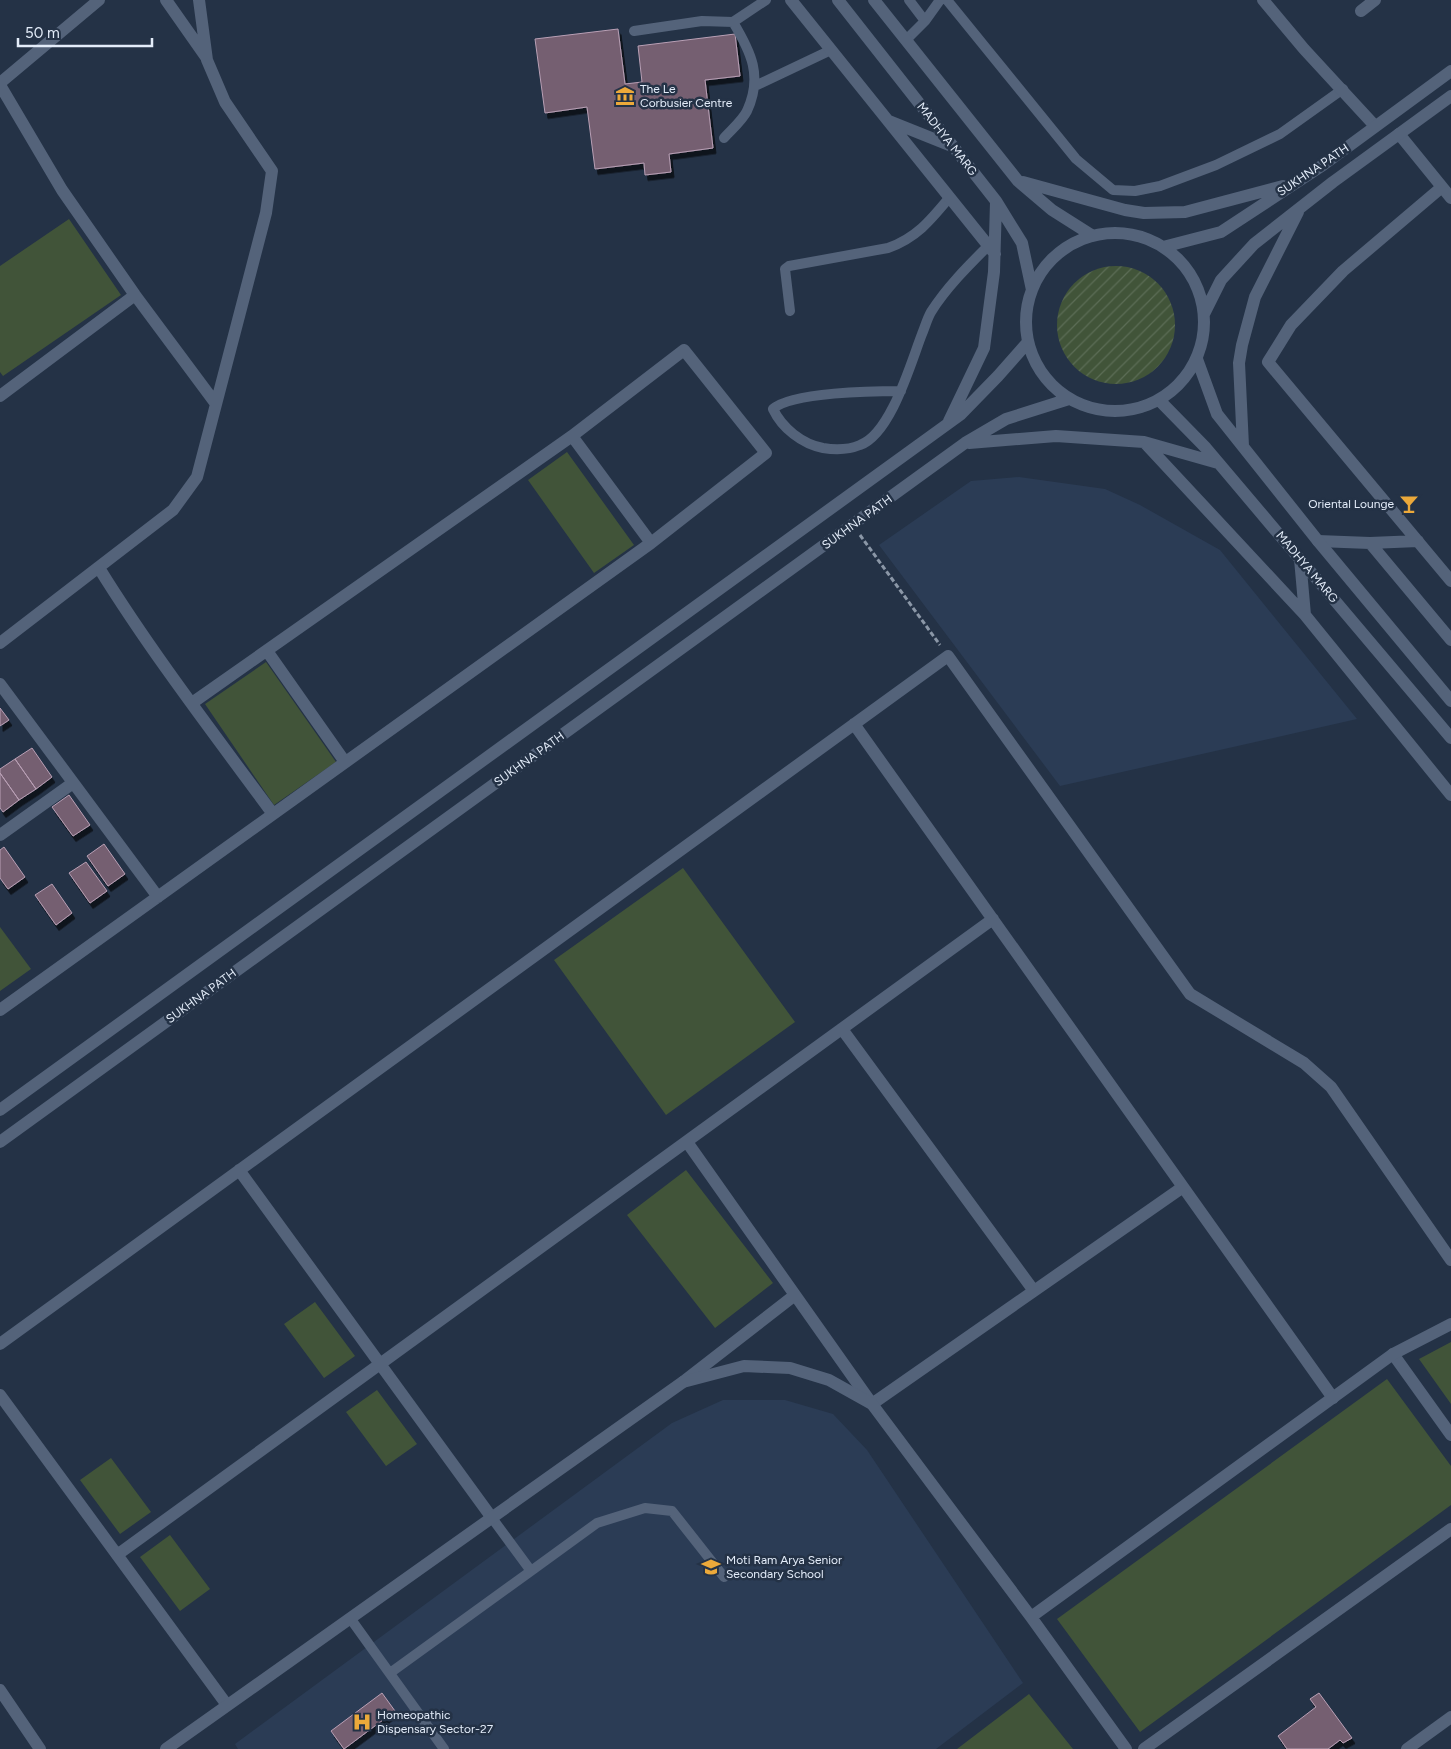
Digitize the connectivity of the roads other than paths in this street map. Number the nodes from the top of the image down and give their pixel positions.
1 (99, 0) edge
2 (166, 0) edge
3 (199, 0) edge
4 (766, 0) edge
5 (791, 0) edge
6 (838, 0) edge
7 (874, 0) edge
8 (909, 0) edge
9 (940, 0) edge
10 (947, 0) edge
11 (1263, 0) edge
12 (1375, 0) edge
13 (1361, 11) dead end
14 (925, 21) junction
15 (733, 22) junction
16 (634, 31) dead end
17 (906, 40) junction
18 (831, 50) junction
19 (207, 60) junction
20 (1451, 71) edge
21 (0, 84) edge
22 (755, 86) junction
23 (1343, 89) junction
24 (1451, 96) edge
25 (886, 120) junction
26 (1375, 126) junction
27 (1399, 134) junction
28 (724, 138) dead end
29 (954, 147) junction
30 (1018, 181) junction
31 (1294, 184) junction
32 (1442, 187) junction
33 (950, 198) junction
34 (1451, 198) edge
35 (996, 201) junction
36 (1301, 207) junction
37 (1093, 236) junction
38 (1163, 247) junction
39 (992, 250) junction
40 (1032, 290) junction
41 (135, 295) junction
42 (790, 311) dead end
43 (1204, 314) junction
44 (1028, 342) junction
45 (1197, 359) junction
46 (901, 391) junction
47 (0, 396) edge
48 (1069, 399) junction
49 (1159, 400) junction
50 (216, 404) junction
51 (948, 423) junction
52 (572, 436) junction
53 (1144, 442) junction
54 (965, 443) junction
55 (1243, 446) junction
56 (1218, 463) junction
57 (1318, 541) junction
58 (1418, 541) junction
59 (651, 543) junction
60 (1370, 543) junction
61 (1300, 559) junction
62 (99, 568) junction
63 (1451, 581) edge
64 (1305, 615) junction
65 (1451, 640) edge
66 (0, 644) edge
67 (267, 651) junction
68 (0, 684) edge
69 (1451, 701) edge
70 (192, 704) junction
71 (854, 724) junction
72 (1451, 738) edge
73 (345, 762) junction
74 (73, 783) junction
75 (1451, 795) edge
76 (273, 814) junction
77 (0, 834) edge
78 (158, 896) junction
79 (993, 920) junction
80 (0, 1010) edge
81 (842, 1029) junction
82 (0, 1110) edge
83 (0, 1142) edge
84 (687, 1142) junction
85 (239, 1170) junction
86 (1183, 1187) junction
87 (1451, 1260) edge
88 (1034, 1291) junction
89 (794, 1295) junction
90 (1451, 1324) edge
91 (0, 1344) edge
92 (1394, 1354) junction
93 (380, 1364) junction
94 (684, 1382) junction
95 (0, 1395) edge
96 (1333, 1398) junction
97 (872, 1404) junction
98 (1451, 1436) edge
99 (492, 1518) junction
100 (1451, 1529) edge
101 (117, 1555) junction
102 (531, 1571) junction
103 (724, 1576) dead end
104 (1031, 1617) junction
105 (350, 1618) junction
106 (390, 1674) junction
107 (0, 1690) edge
108 (227, 1705) junction
109 (1451, 1717) edge
110 (40, 1749) edge
111 (166, 1749) edge
112 (444, 1749) edge
113 (1126, 1749) edge
114 (1144, 1749) edge
115 (1407, 1749) edge

1 - 21 street
2 - 19 street
3 - 19 street
4 - 15 lane
5 - 18 street
6 - 29 street, MADHYA MARG
7 - 17 street
8 - 14 lane
9 - 14 lane
10 - 23 lane
11 - 23 street
12 - 13 street
14 - 17 lane
15 - 16 lane
15 - 22 lane
17 - 30 street
18 - 22 lane
18 - 25 street
19 - 50 street
20 - 26 street, SUKHNA PATH
21 - 41 street
22 - 28 lane
23 - 26 street
24 - 27 street, SUKHNA PATH
25 - 29 street
25 - 33 street
26 - 31 street, SUKHNA PATH
27 - 32 street
27 - 36 street, SUKHNA PATH
29 - 35 street, MADHYA MARG
30 - 31 street
30 - 37 street
31 - 38 street, SUKHNA PATH
32 - 34 street
32 - 58 street
33 - 39 street
33 - 42 lane
35 - 39 street
35 - 40 street, MADHYA MARG
36 - 43 street, SUKHNA PATH
36 - 55 street
37 - 38 street
37 - 40 street
38 - 43 street
39 - 46 lane
39 - 51 street
40 - 44 street
41 - 47 street
41 - 50 street
43 - 45 street
44 - 48 street
44 - 51 street, SUKHNA PATH
45 - 49 street
45 - 55 street, MADHYA MARG
46 - 46 lane
48 - 49 street
48 - 54 street, SUKHNA PATH
49 - 56 street, MADHYA MARG
50 - 62 street
51 - 82 street, SUKHNA PATH
52 - 59 street
52 - 59 street
52 - 67 street
53 - 54 street
53 - 56 street
53 - 64 street
54 - 83 street, SUKHNA PATH
55 - 57 street, MADHYA MARG
56 - 61 street, MADHYA MARG
57 - 60 street
57 - 69 street, MADHYA MARG
58 - 60 street
58 - 63 street
59 - 73 street
60 - 65 street
61 - 64 street
61 - 72 street, MADHYA MARG
62 - 66 street
62 - 70 street
64 - 75 street
67 - 70 street
67 - 73 street
68 - 74 street
70 - 76 street
71 - 79 street
71 - 85 street
71 - 87 street
73 - 76 street
74 - 77 street
74 - 78 street
76 - 78 street
78 - 80 street
79 - 81 street
79 - 86 street
81 - 84 street
81 - 88 street
84 - 89 street
84 - 93 street
85 - 91 street
85 - 93 street
86 - 88 street
86 - 96 street
88 - 97 street
89 - 94 street
89 - 97 street
90 - 92 street
92 - 96 street
92 - 98 street
93 - 99 street
93 - 101 street
94 - 97 street
94 - 99 street
95 - 101 street
96 - 104 street
97 - 104 street
99 - 102 lane
99 - 105 street
100 - 114 street
101 - 108 street
102 - 103 lane
102 - 106 lane
104 - 113 street
105 - 106 lane
105 - 108 street
106 - 112 lane
107 - 110 street
108 - 111 street
109 - 115 street

